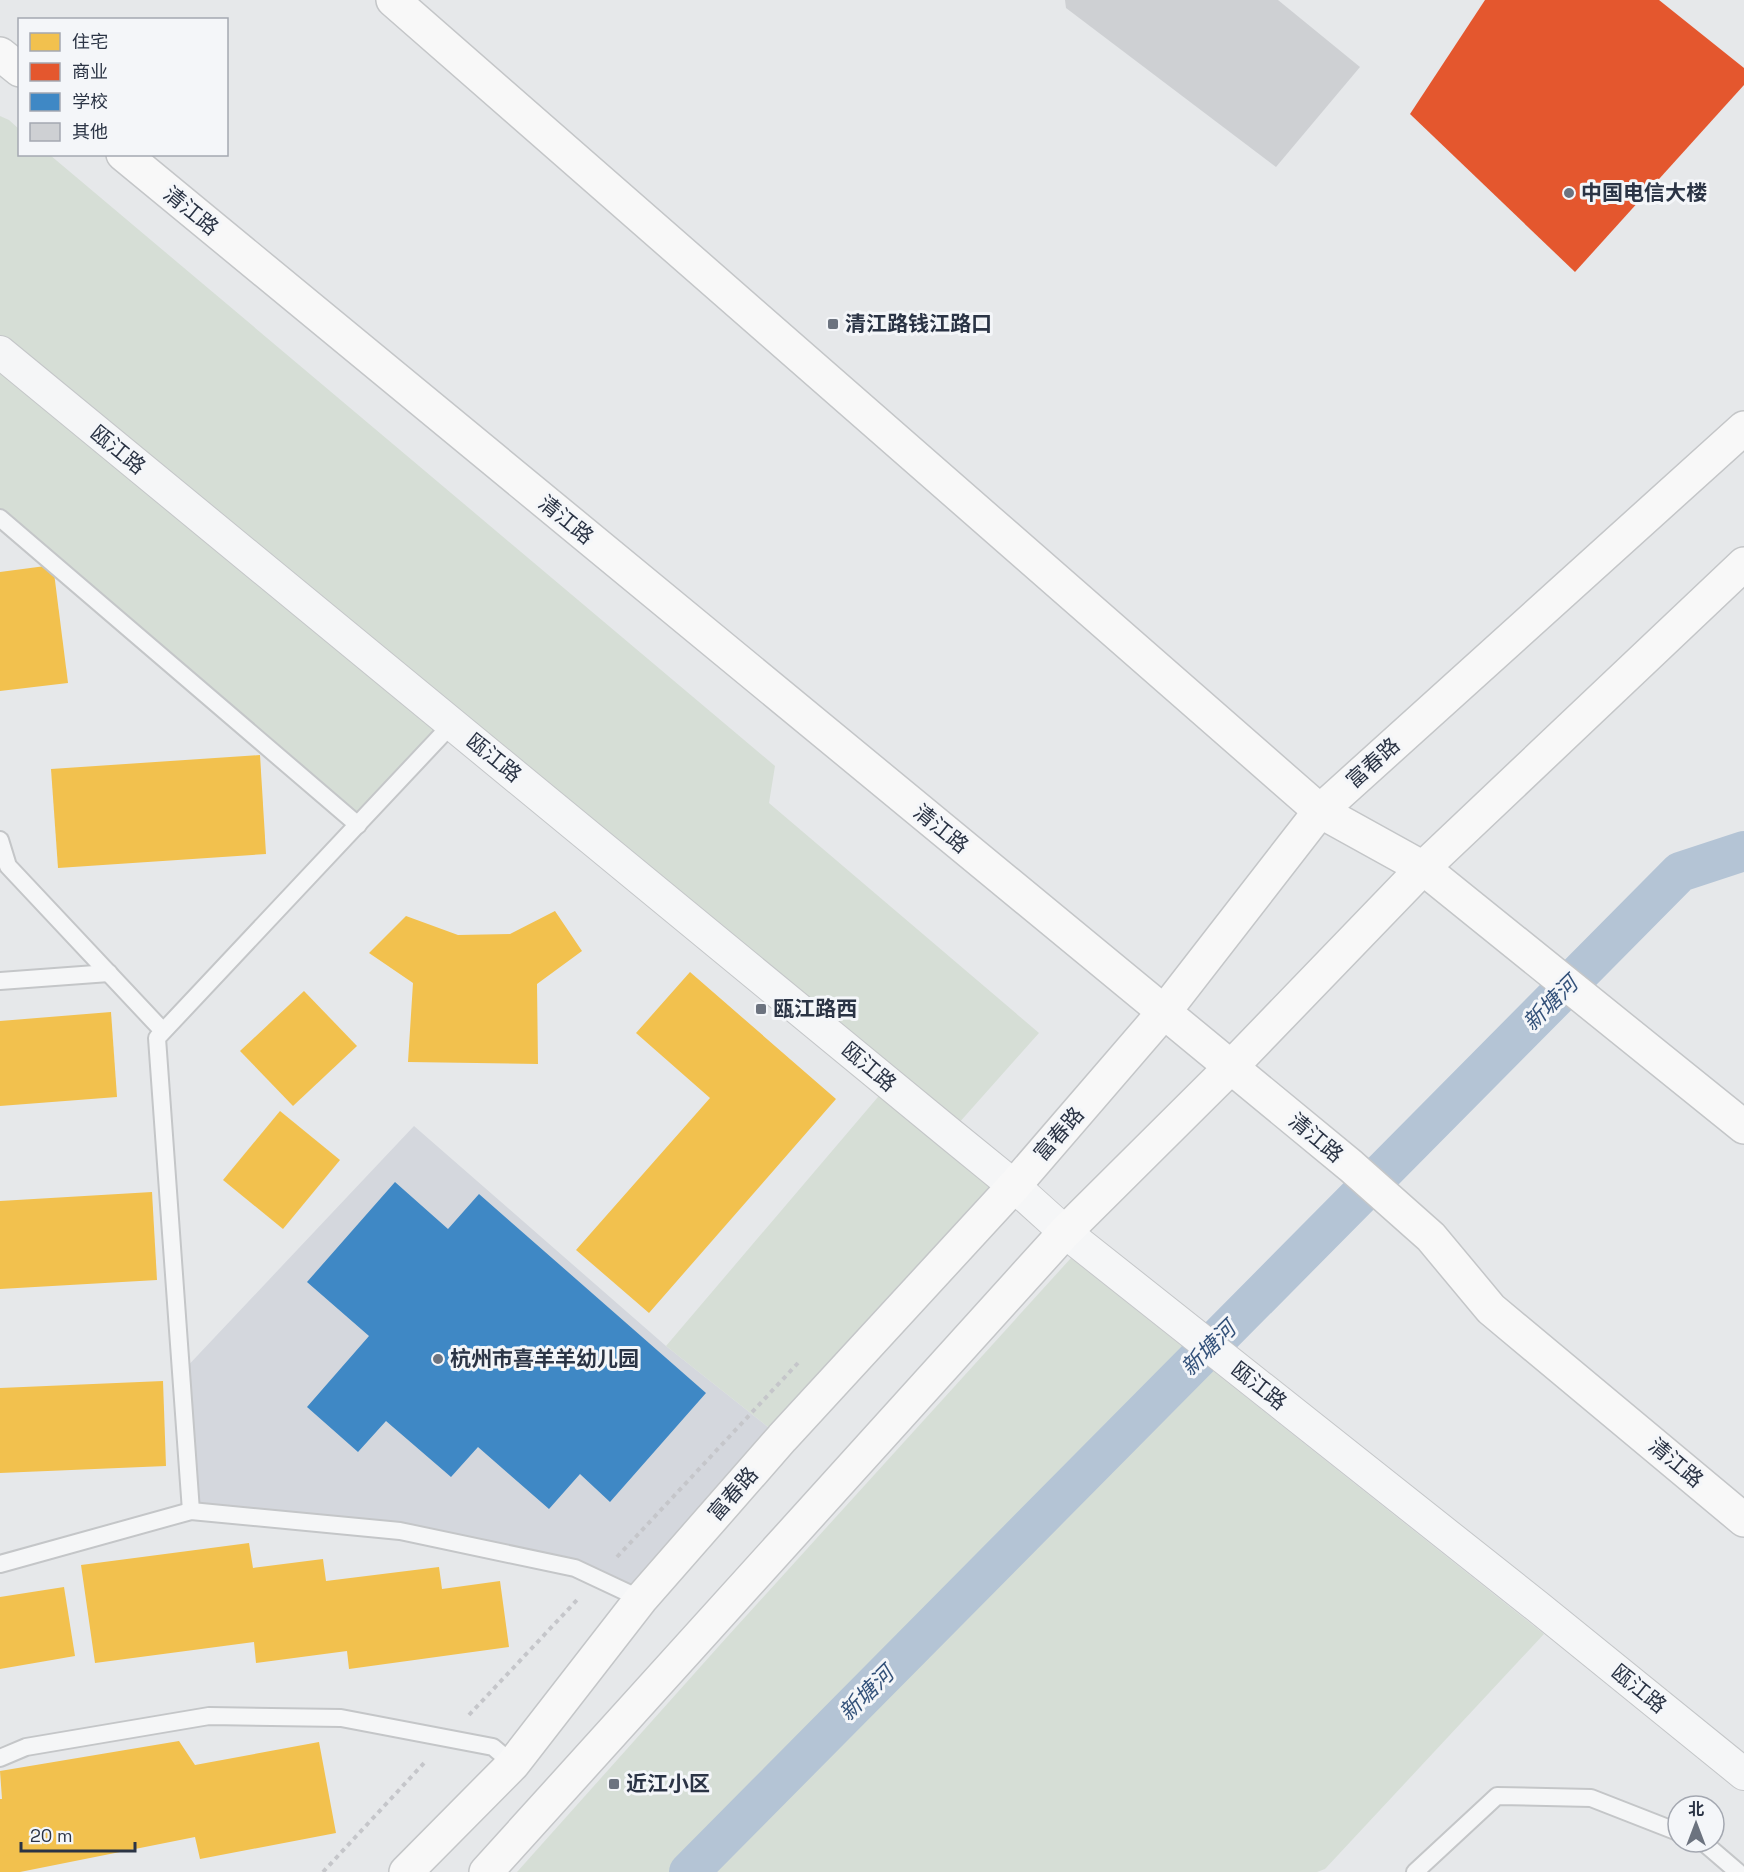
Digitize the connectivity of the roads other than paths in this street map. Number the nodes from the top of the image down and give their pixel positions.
1 (409, 5) edge
2 (0, 54) edge
3 (18, 68) edge
4 (125, 156) edge
5 (0, 352) edge
6 (1744, 428) edge
7 (0, 518) edge
8 (1744, 564) edge
9 (452, 724) junction
10 (1320, 811) junction
11 (358, 825) junction
12 (0, 840) edge
13 (1423, 868) junction
14 (109, 973) junction
15 (0, 981) edge
16 (1164, 1012) junction
17 (163, 1031) junction
18 (1231, 1067) junction
19 (1744, 1127) edge
20 (1014, 1186) junction
21 (1065, 1232) junction
22 (191, 1510) junction
23 (1744, 1520) edge
24 (0, 1564) edge
25 (641, 1599) junction
26 (0, 1758) edge
27 (513, 1764) junction
28 (1744, 1774) edge
29 (1666, 1827) edge
30 (1716, 1854) edge
31 (406, 1872) edge
32 (486, 1872) edge
33 (1415, 1872) edge
34 (1738, 1872) edge

1 - 10 main road
2 - 3 main road
4 - 16 main road, 清江路
5 - 9 street, 瓯江路
6 - 10 main road, 富春路
7 - 11 lane
8 - 13 main road
9 - 11 lane
9 - 20 street, 瓯江路
10 - 13 main road
10 - 16 main road, 富春路
11 - 17 lane
12 - 14 lane
13 - 18 main road
13 - 19 main road
14 - 15 lane
14 - 17 lane
16 - 18 main road, 清江路
16 - 20 main road, 富春路
17 - 22 lane
18 - 21 main road
18 - 23 main road, 清江路
20 - 21 street, 瓯江路
20 - 25 main road, 富春路
21 - 28 street, 瓯江路
21 - 32 main road
22 - 24 lane
22 - 25 lane
25 - 27 main road, 富春路
26 - 27 lane
27 - 31 main road, 富春路
29 - 33 lane
30 - 34 lane

